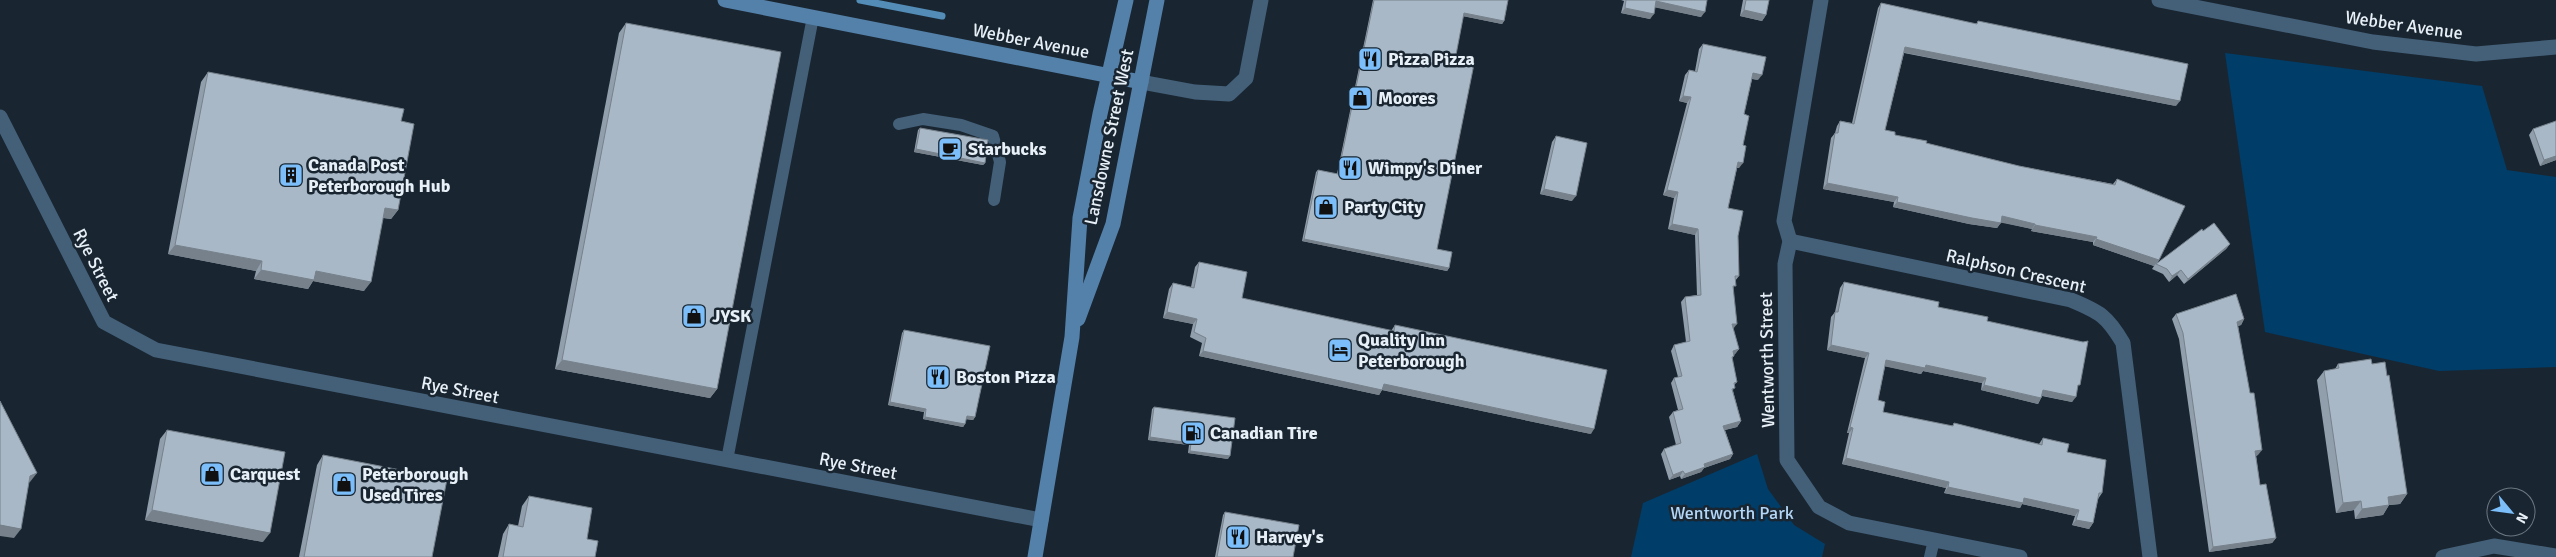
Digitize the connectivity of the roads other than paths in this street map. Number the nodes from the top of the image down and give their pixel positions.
1 (725, 0) edge
2 (1126, 0) edge
3 (1157, 0) edge
4 (1261, 0) edge
5 (1821, 0) edge
6 (2159, 0) edge
7 (813, 17) junction
8 (2556, 47) edge
9 (1109, 76) junction
10 (1141, 82) junction
11 (0, 117) edge
12 (899, 124) dead end
13 (994, 200) dead end
14 (1790, 241) junction
15 (1072, 337) junction
16 (727, 460) junction
17 (1041, 520) junction
18 (1934, 540) junction
19 (2556, 556) edge
20 (1035, 557) edge
21 (1930, 557) edge
22 (2020, 557) edge
23 (2150, 557) edge
24 (2443, 557) edge

1 - 7 main road, Webber Avenue
2 - 9 main road, Lansdowne Street West
3 - 10 main road, Lansdowne Street West
4 - 10 street, Webber Avenue
5 - 14 street, Wentworth Street
6 - 8 street, Webber Avenue
7 - 9 main road, Webber Avenue
7 - 16 lane
9 - 10 main road, Webber Avenue
9 - 15 main road, Lansdowne Street West
10 - 15 main road, Lansdowne Street West
11 - 16 street, Rye Street
12 - 13 lane
14 - 18 street, Wentworth Street
14 - 23 street, Ralphson Crescent
15 - 17 main road, Lansdowne Street West
16 - 17 street, Rye Street
17 - 20 main road, Lansdowne Street West
18 - 21 lane
18 - 22 street, Wentworth Street
19 - 24 street

